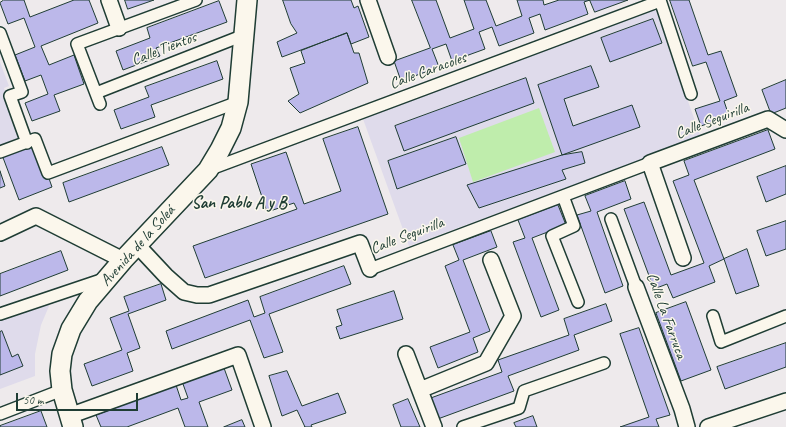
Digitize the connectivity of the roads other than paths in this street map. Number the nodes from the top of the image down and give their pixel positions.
1 (109, 0) edge
2 (196, 0) edge
3 (248, 0) edge
4 (368, 0) edge
5 (660, 1) edge
6 (119, 28) junction
7 (0, 33) edge
8 (244, 35) junction
9 (388, 57) dead end
10 (96, 93) junction
11 (691, 94) dead end
12 (238, 102) junction
13 (100, 104) dead end
14 (786, 130) edge
15 (31, 141) junction
16 (0, 152) edge
17 (650, 163) junction
18 (208, 170) junction
19 (563, 196) junction
20 (611, 218) dead end
21 (0, 233) edge
22 (137, 245) junction
23 (683, 258) dead end
24 (123, 260) junction
25 (491, 260) dead end
26 (370, 269) joint
27 (109, 277) junction
28 (636, 287) joint
29 (578, 302) dead end
30 (0, 314) edge
31 (712, 316) dead end
32 (786, 316) edge
33 (406, 354) dead end
34 (604, 363) dead end
35 (62, 390) junction
36 (420, 390) junction
37 (786, 401) edge
38 (0, 414) edge
39 (71, 421) edge
40 (738, 422) edge
41 (263, 427) edge
42 (434, 427) edge
43 (463, 427) edge
44 (687, 427) edge
45 (708, 427) edge

1 - 6 street
2 - 6 street
3 - 8 street, Avenida de la Soleá
4 - 9 street
5 - 11 street
5 - 18 street, Calle Caracoles
6 - 10 street
7 - 15 street
8 - 10 street, Calle Tientos
8 - 12 street, Avenida de la Soleá
10 - 13 street
12 - 15 street
12 - 18 street, Avenida de la Soleá
14 - 17 street, Calle Seguirilla
15 - 16 street
17 - 19 street, Calle Seguirilla
17 - 23 street
18 - 22 street, Avenida de la Soleá
19 - 26 street, Calle Seguirilla
19 - 29 street
20 - 28 street, Calle La Farruca
21 - 24 street
22 - 24 street, Avenida de la Soleá
22 - 26 street, Calle Seguirilla
24 - 27 street, Avenida de la Soleá
25 - 36 street
27 - 30 street
27 - 35 street, Avenida de la Soleá
28 - 44 street, Calle La Farruca
31 - 32 street
33 - 36 street
34 - 43 street
35 - 38 street
35 - 39 street, Avenida de la Soleá
36 - 42 street
37 - 40 street
39 - 41 street
40 - 45 street

